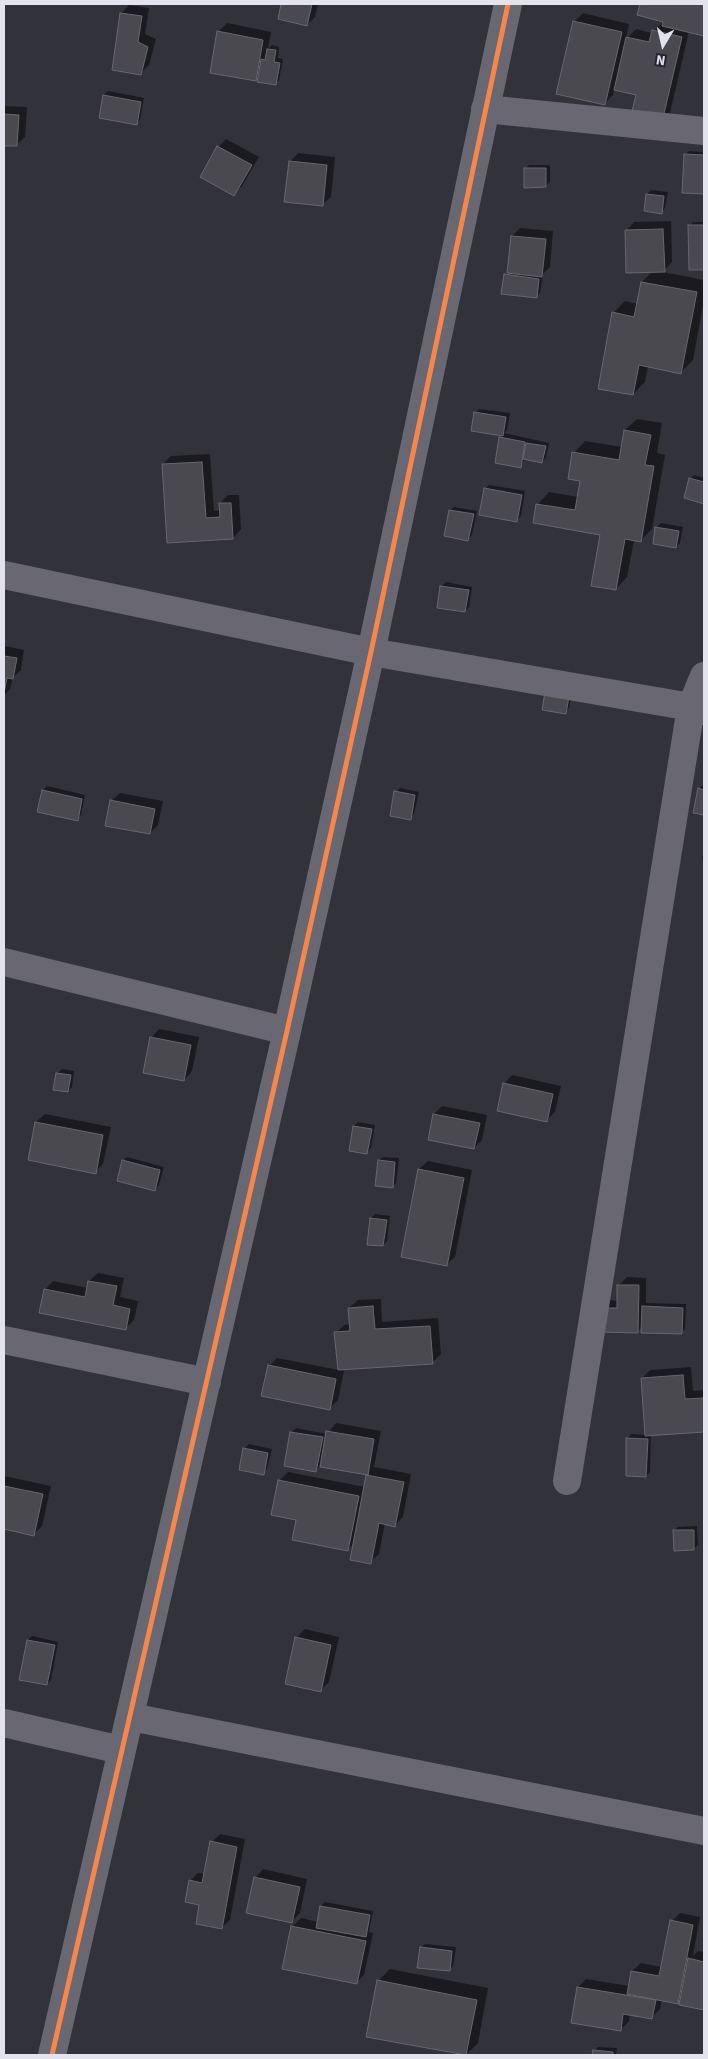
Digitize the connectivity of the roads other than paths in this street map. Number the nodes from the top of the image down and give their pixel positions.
1 (508, 4) edge
2 (485, 109) junction
3 (704, 131) edge
4 (4, 575) edge
5 (370, 652) junction
6 (704, 676) edge
7 (698, 709) edge
8 (4, 962) edge
9 (287, 1031) junction
10 (4, 1340) edge
11 (207, 1382) junction
12 (567, 1481) dead end
13 (130, 1717) junction
14 (4, 1724) edge
15 (121, 1750) junction
16 (704, 1831) edge
17 (52, 2055) edge

1 - 2 street
2 - 3 street
2 - 5 street
4 - 5 street
5 - 7 street
5 - 9 street
6 - 7 street
7 - 12 street
8 - 9 street
9 - 11 street
10 - 11 street
11 - 13 street
13 - 15 street
13 - 16 street
14 - 15 street
15 - 17 street

